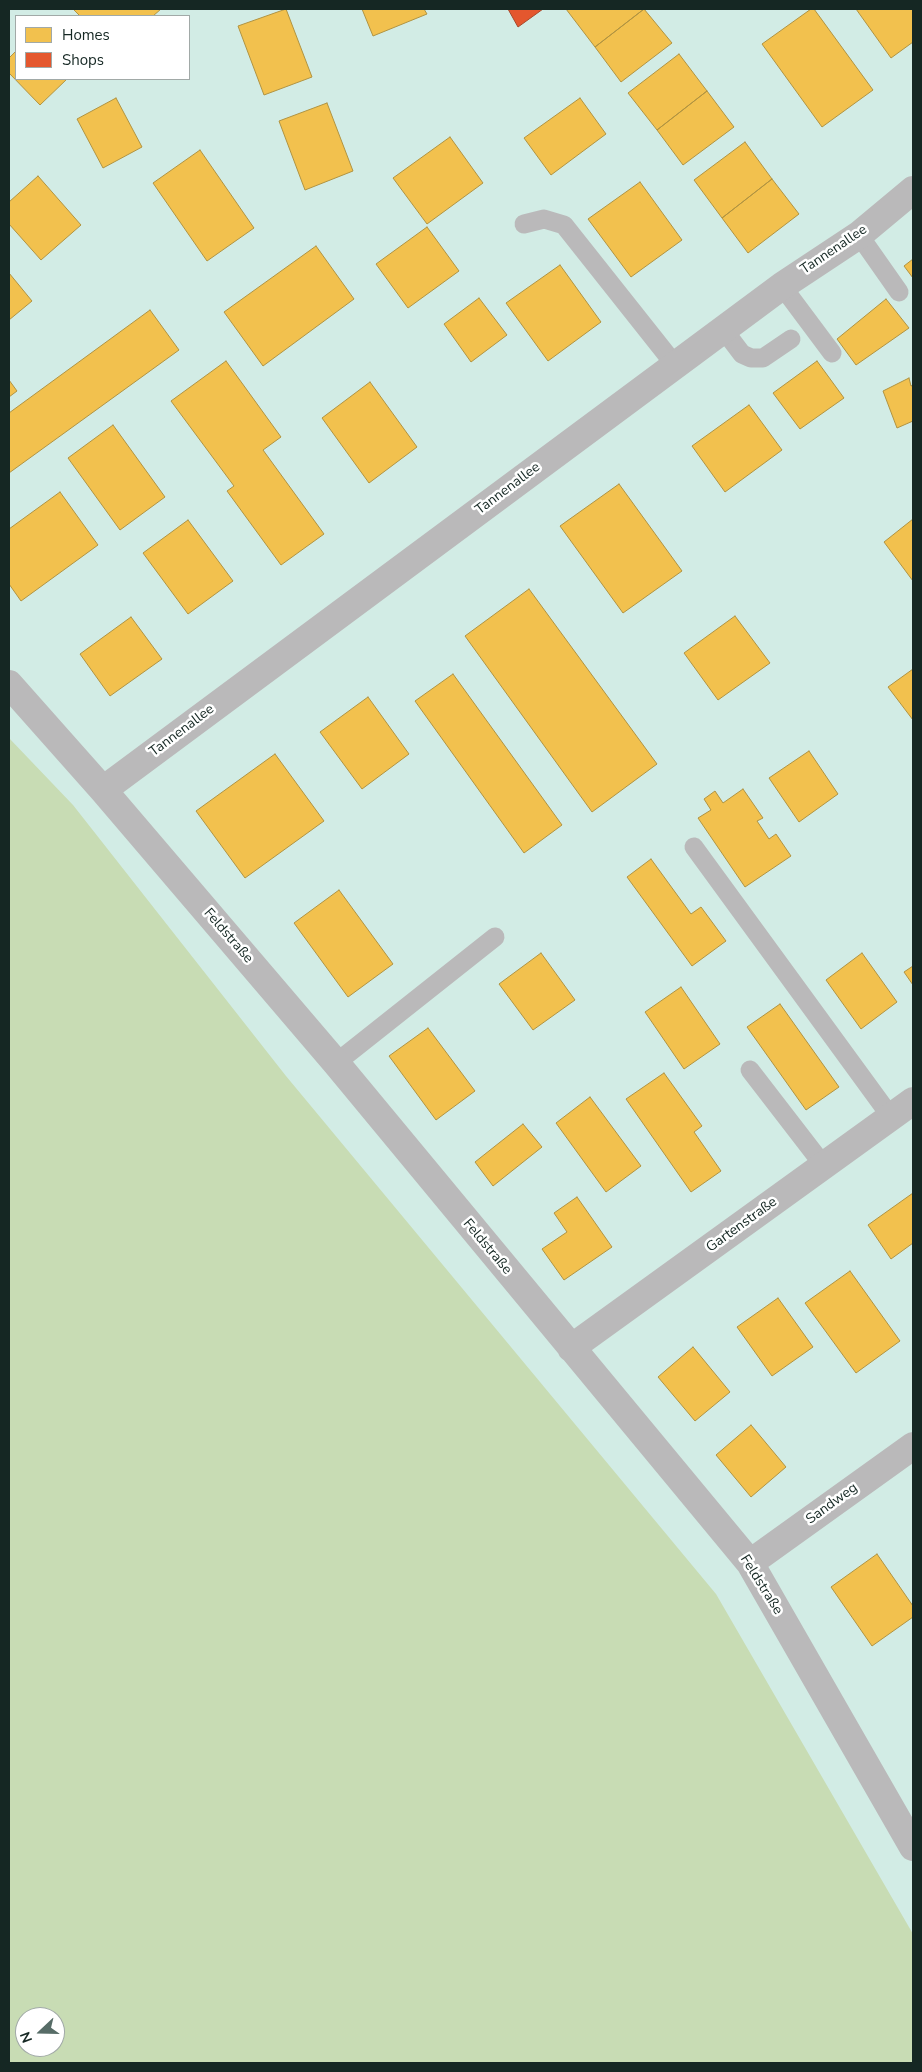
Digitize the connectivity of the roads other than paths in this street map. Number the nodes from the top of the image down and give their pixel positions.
1 (913, 190) edge
2 (524, 224) dead end
3 (859, 235) junction
4 (782, 286) junction
5 (900, 292) dead end
6 (723, 329) junction
7 (791, 339) dead end
8 (832, 353) dead end
9 (675, 365) junction
10 (9, 684) edge
11 (103, 790) junction
12 (694, 847) dead end
13 (495, 937) dead end
14 (336, 1063) junction
15 (750, 1070) dead end
16 (913, 1102) edge
17 (892, 1117) junction
18 (824, 1166) junction
19 (571, 1348) junction
20 (913, 1446) edge
21 (750, 1563) junction
22 (913, 1847) edge

1 - 3 street, Tannenallee
2 - 9 lane
3 - 4 street, Tannenallee
3 - 5 lane
4 - 6 street, Tannenallee
4 - 8 lane
6 - 7 lane
6 - 9 street, Tannenallee
9 - 11 street, Tannenallee
10 - 11 street, Feldstraße
11 - 14 street, Feldstraße
12 - 17 lane
13 - 14 lane
14 - 19 street, Feldstraße
15 - 18 lane
16 - 17 street, Gartenstraße
17 - 18 street, Gartenstraße
18 - 19 street, Gartenstraße
19 - 21 street, Feldstraße
20 - 21 street, Sandweg
21 - 22 street, Feldstraße

